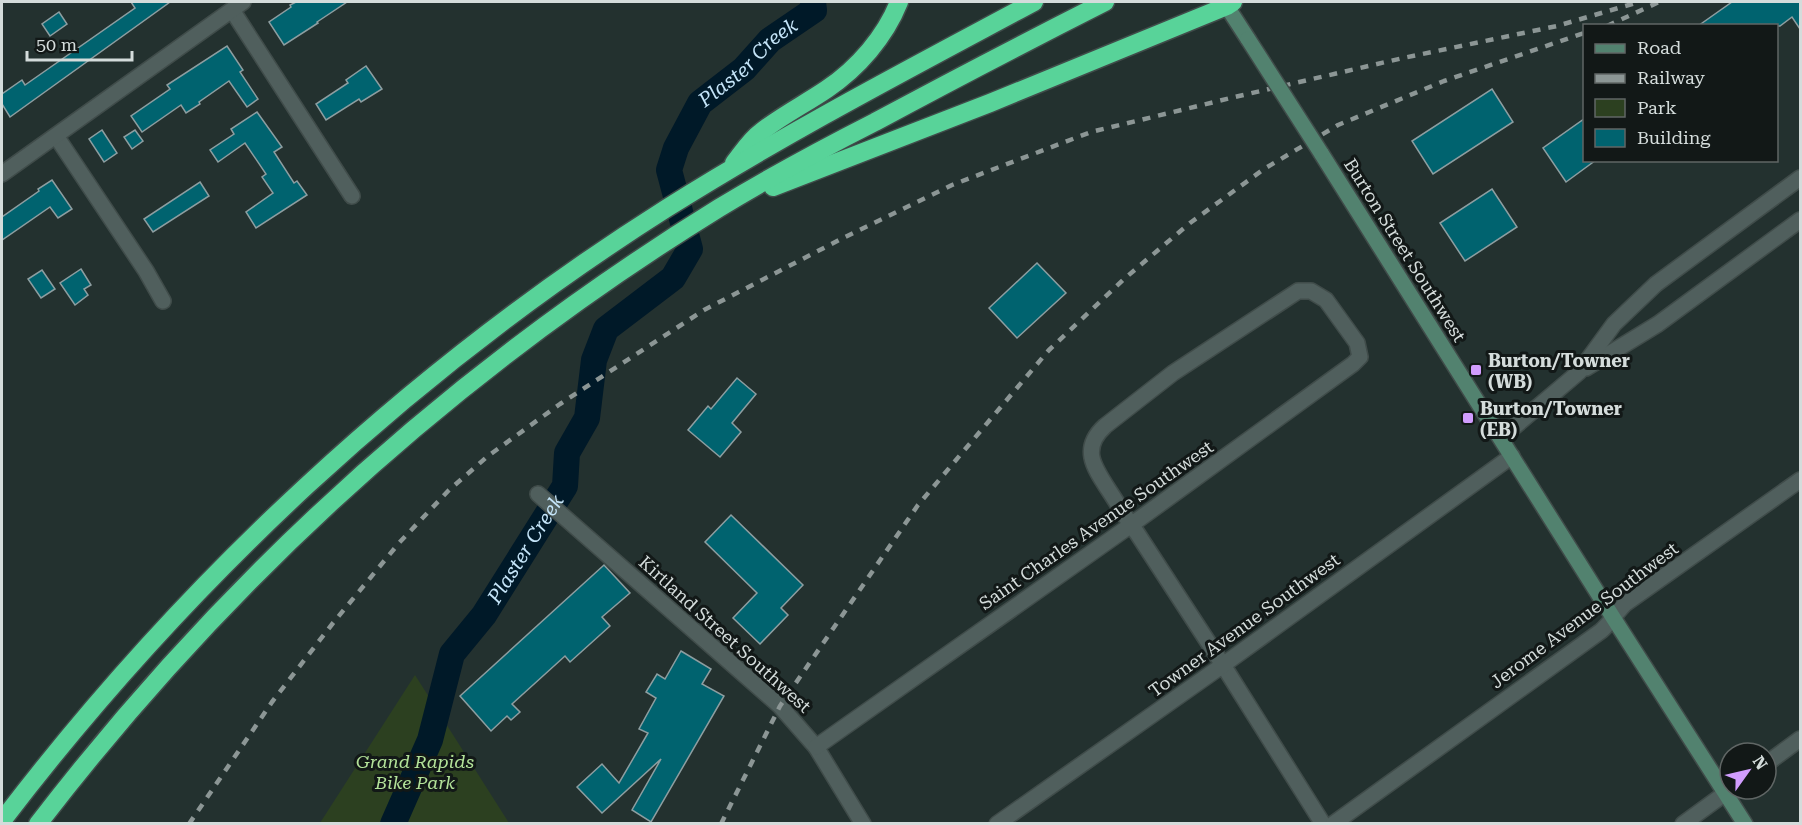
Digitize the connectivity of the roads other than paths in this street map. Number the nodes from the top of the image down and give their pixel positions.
1 (899, 2) edge
2 (1034, 2) edge
3 (1105, 2) edge
4 (1228, 3) edge
5 (237, 6) edge
6 (56, 136) junction
7 (726, 173) junction
8 (2, 174) edge
9 (1800, 178) edge
10 (352, 195) dead end
11 (725, 205) junction
12 (1800, 220) edge
13 (163, 301) dead end
14 (1579, 372) junction
15 (1501, 438) junction
16 (1512, 456) junction
17 (1800, 480) edge
18 (538, 495) dead end
19 (1131, 525) junction
20 (1614, 619) junction
21 (1223, 665) junction
22 (1800, 739) edge
23 (816, 747) junction
24 (1778, 755) edge
25 (1718, 775) edge
26 (1718, 799) edge
27 (1734, 801) edge
28 (2, 821) edge
29 (38, 824) edge
30 (863, 824) edge
31 (997, 824) edge
32 (1323, 824) edge
33 (1333, 824) edge
34 (1683, 824) edge
35 (1745, 824) edge

1 - 7 highway
2 - 7 highway
3 - 11 highway
4 - 11 highway
4 - 15 main road, Burton Street Southwest, bridge
5 - 6 street
5 - 10 street
6 - 8 street
6 - 13 street
7 - 28 highway
9 - 14 street
11 - 29 highway
12 - 14 street
14 - 15 street
15 - 16 main road, Burton Street Southwest
16 - 20 main road, Burton Street Southwest
16 - 21 street, Towner Avenue Southwest
17 - 20 street, Jerome Avenue Southwest
18 - 23 street, Kirtland Street Southwest
19 - 19 street, Saint Charles Avenue Southwest
19 - 21 street
19 - 23 street, Saint Charles Avenue Southwest
20 - 25 main road, Burton Street Southwest
20 - 33 street, Jerome Avenue Southwest
21 - 31 street, Towner Avenue Southwest
21 - 32 street
22 - 24 street
23 - 30 street, Kirtland Street Southwest
26 - 34 street
27 - 35 main road, Burton Street Southwest

